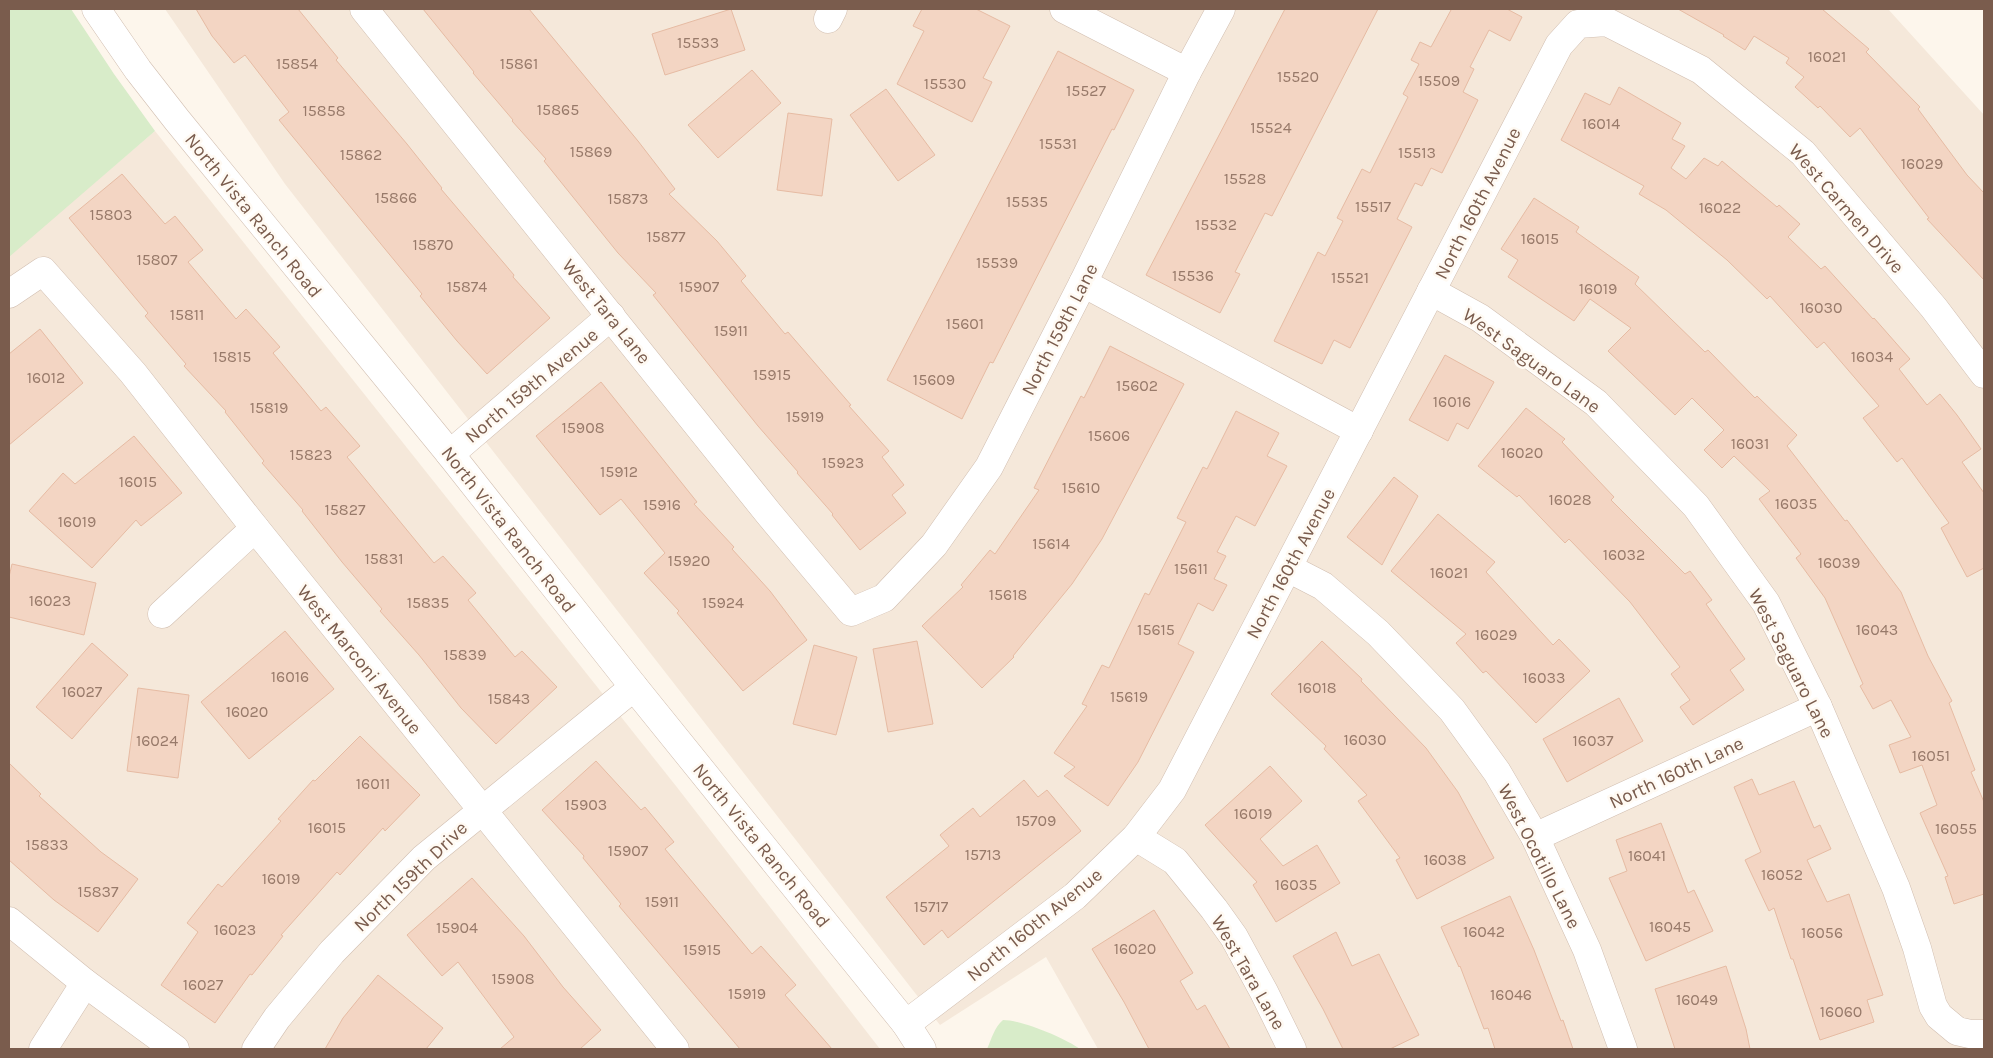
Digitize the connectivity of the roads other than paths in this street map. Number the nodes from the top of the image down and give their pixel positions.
1 (96, 9) edge
2 (364, 9) edge
3 (1064, 9) edge
4 (1221, 9) edge
5 (1578, 24) joint
6 (1187, 72) junction
7 (1083, 283) junction
8 (1431, 291) junction
9 (9, 294) edge
10 (612, 316) junction
11 (1984, 374) edge
12 (1359, 431) junction
13 (450, 454) junction
14 (255, 528) junction
15 (1288, 568) junction
16 (851, 612) joint
17 (162, 614) dead end
18 (634, 687) junction
19 (1818, 707) junction
20 (481, 810) junction
21 (1136, 837) junction
22 (1535, 837) junction
23 (9, 921) edge
24 (85, 983) junction
25 (906, 1024) junction
26 (1984, 1034) edge
27 (43, 1049) edge
28 (175, 1049) edge
29 (256, 1049) edge
30 (675, 1049) edge
31 (922, 1049) edge
32 (1292, 1049) edge
33 (1623, 1049) edge

1 - 13 street, North Vista Ranch Road
2 - 10 street, West Tara Lane
3 - 6 street
4 - 6 street, North 159th Lane
5 - 8 street, North 160th Avenue
5 - 11 street, West Carmen Drive
6 - 7 street, North 159th Lane
7 - 12 street
7 - 16 street, North 159th Lane
8 - 12 street, North 160th Avenue
8 - 19 street, West Saguaro Lane
9 - 14 street, West Marconi Avenue
10 - 13 street, North 159th Avenue
10 - 16 street, West Tara Lane
12 - 15 street, North 160th Avenue
13 - 18 street, North Vista Ranch Road
14 - 17 street
14 - 20 street, West Marconi Avenue
15 - 21 street, North 160th Avenue
15 - 22 street, West Ocotillo Lane
18 - 20 street, North 159th Drive
18 - 25 street, North Vista Ranch Road
19 - 22 street, North 160th Lane
19 - 26 street, West Saguaro Lane
20 - 29 street, North 159th Drive
20 - 30 street, West Marconi Avenue
21 - 25 street, North 160th Avenue
21 - 32 street, West Tara Lane
22 - 33 street, West Ocotillo Lane
23 - 24 street
24 - 27 street
24 - 28 street
25 - 31 street, North Vista Ranch Road

